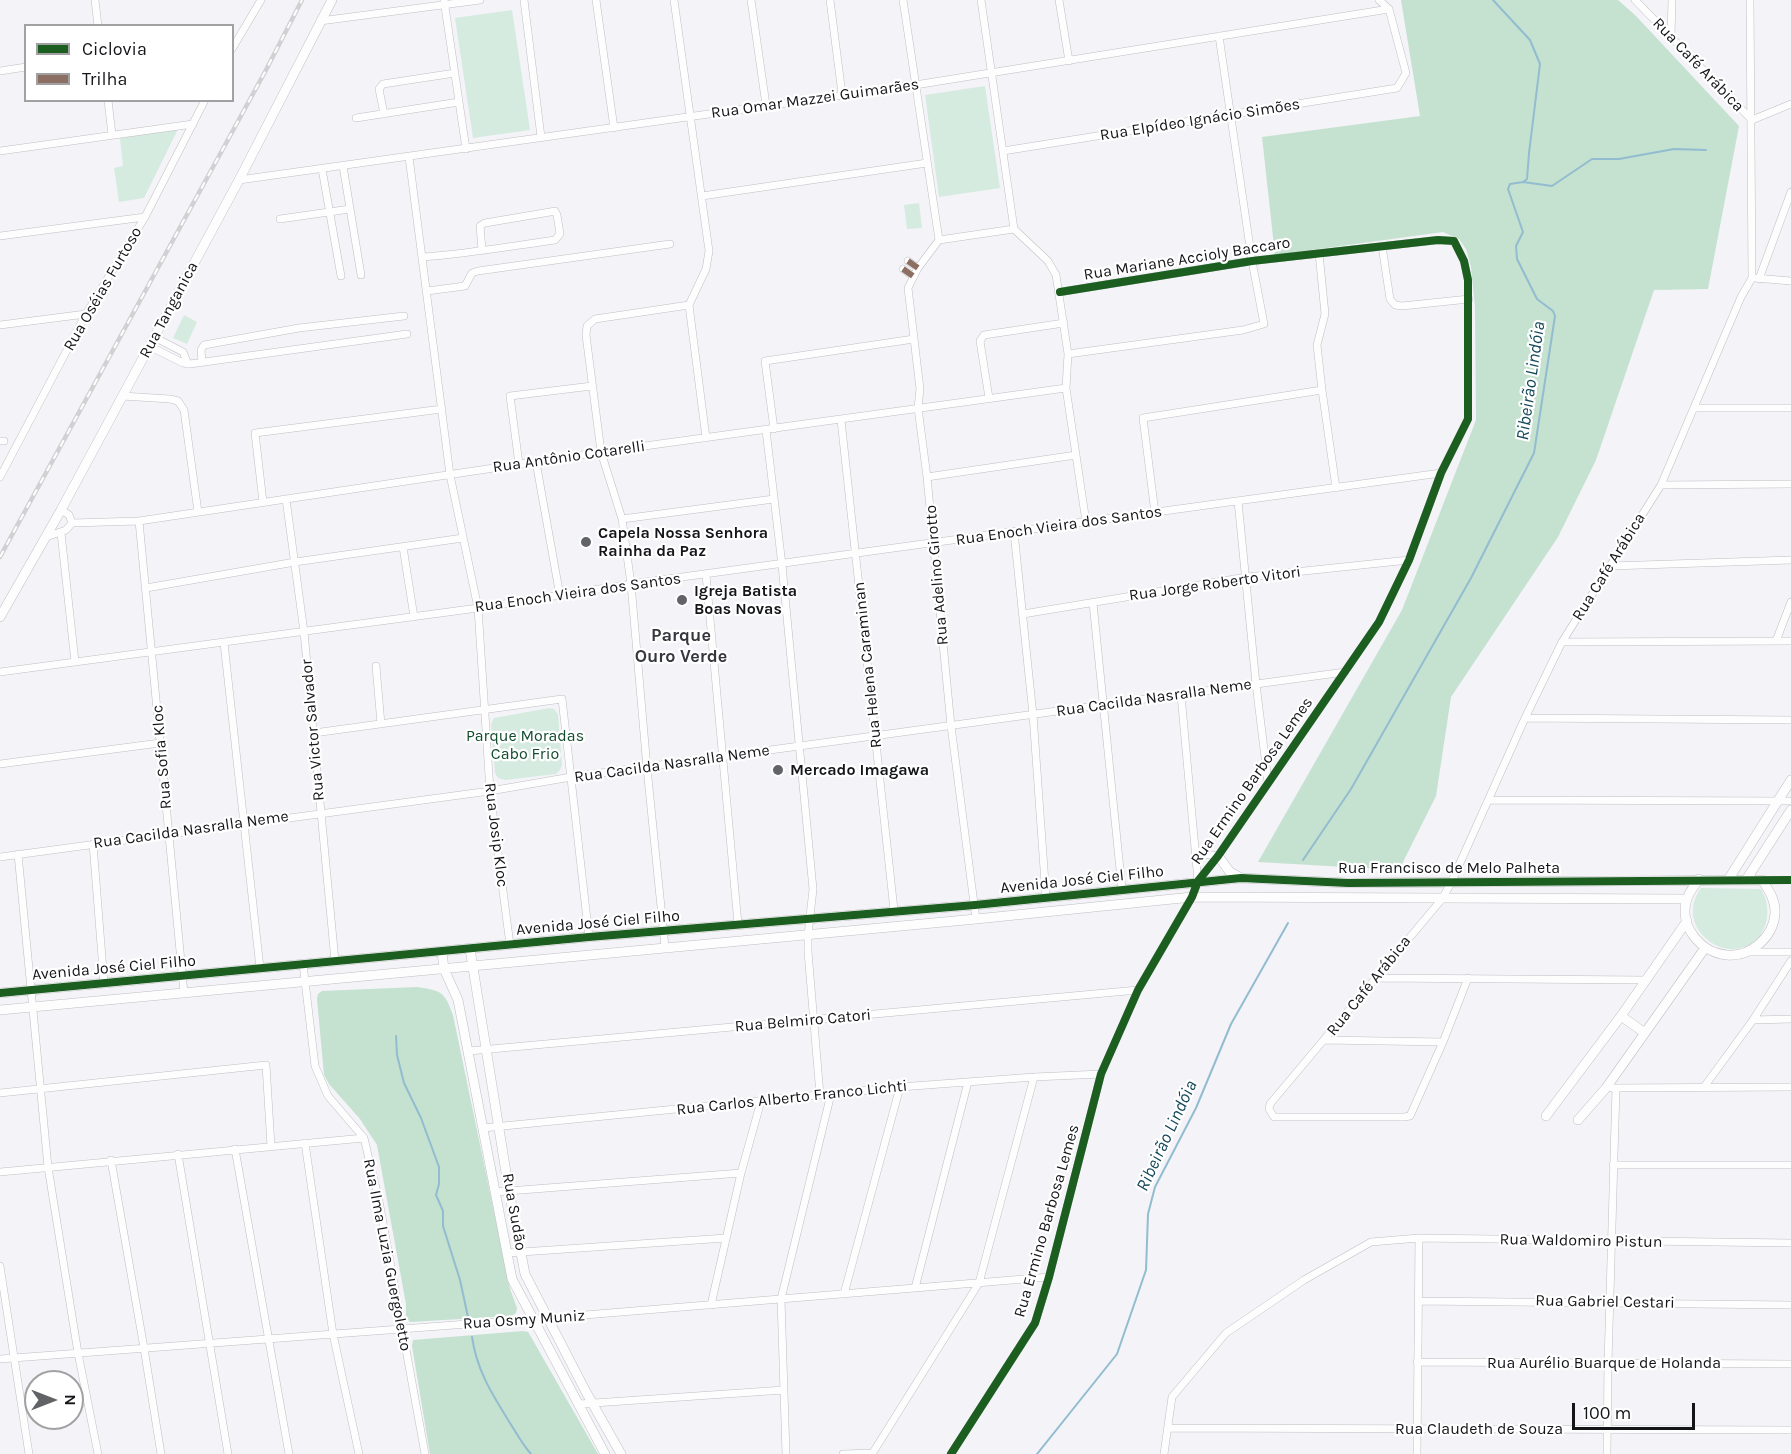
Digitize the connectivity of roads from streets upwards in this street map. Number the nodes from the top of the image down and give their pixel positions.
1 (95, 0) edge
2 (261, 0) edge
3 (332, 0) edge
4 (480, 0) edge
5 (524, 0) edge
6 (596, 0) edge
7 (674, 0) edge
8 (751, 0) edge
9 (830, 0) edge
10 (903, 0) edge
11 (981, 0) edge
12 (1059, 0) edge
13 (1379, 0) edge
14 (1635, 0) edge
15 (1672, 0) edge
16 (1750, 0) edge
17 (445, 2) edge
18 (1389, 9) junction
19 (320, 21) junction
20 (98, 24) edge
21 (1219, 36) junction
22 (1671, 36) junction
23 (235, 40) edge
24 (1069, 61) junction
25 (24, 67) edge
26 (0, 71) edge
27 (455, 73) junction
28 (992, 73) junction
29 (915, 85) junction
30 (842, 94) junction
31 (108, 102) edge
32 (204, 102) edge
33 (459, 102) junction
34 (1791, 104) edge
35 (766, 105) junction
36 (384, 114) junction
37 (1230, 115) junction
38 (691, 116) junction
39 (356, 118) dead end
40 (1752, 120) junction
41 (193, 124) junction
42 (614, 128) junction
43 (112, 135) junction
44 (541, 137) junction
45 (466, 149) junction
46 (0, 151) edge
47 (1003, 151) junction
48 (409, 157) junction
49 (927, 163) junction
50 (343, 166) junction
51 (322, 169) junction
52 (239, 180) junction
53 (1791, 192) edge
54 (702, 196) junction
55 (350, 209) junction
56 (329, 212) junction
57 (145, 217) junction
58 (280, 219) dead end
59 (1014, 228) junction
60 (0, 236) edge
61 (939, 240) junction
62 (670, 244) dead end
63 (1382, 246) junction
64 (1459, 248) joint
65 (482, 250) junction
66 (1319, 253) junction
67 (422, 257) junction
68 (908, 261) dead end
69 (1252, 261) junction
70 (918, 267) junction
71 (903, 269) dead end
72 (361, 275) dead end
73 (341, 276) dead end
74 (913, 276) junction
75 (1755, 278) junction
76 (1791, 281) edge
77 (427, 291) junction
78 (1060, 292) junction
79 (1469, 299) junction
80 (689, 306) junction
81 (86, 314) junction
82 (404, 316) dead end
83 (1064, 323) junction
84 (0, 325) edge
85 (407, 334) dead end
86 (154, 337) junction
87 (915, 339) junction
88 (149, 346) junction
89 (1068, 354) junction
90 (202, 362) junction
91 (188, 364) junction
92 (592, 386) junction
93 (1066, 388) junction
94 (1322, 390) junction
95 (122, 396) junction
96 (989, 398) junction
97 (918, 408) junction
98 (1695, 408) junction
99 (1791, 408) edge
100 (441, 409) junction
101 (841, 420) junction
102 (774, 429) junction
103 (766, 430) junction
104 (706, 438) junction
105 (601, 452) junction
106 (1076, 455) junction
107 (536, 462) junction
108 (519, 464) junction
109 (1441, 472) junction
110 (450, 475) junction
111 (0, 477) edge
112 (927, 477) junction
113 (1791, 484) edge
114 (1661, 485) junction
115 (1336, 488) junction
116 (286, 499) junction
117 (774, 499) junction
118 (1238, 501) junction
119 (263, 502) junction
120 (61, 510) junction
121 (198, 512) junction
122 (1155, 513) junction
123 (622, 519) junction
124 (139, 521) junction
125 (1086, 522) junction
126 (72, 523) junction
127 (1014, 532) junction
128 (61, 533) junction
129 (46, 537) junction
130 (463, 538) junction
131 (934, 544) junction
132 (403, 547) junction
133 (857, 554) junction
134 (1408, 560) junction
135 (1791, 560) edge
136 (296, 562) junction
137 (782, 565) junction
138 (1611, 566) junction
139 (706, 575) junction
140 (1247, 577) junction
141 (632, 584) junction
142 (146, 588) junction
143 (560, 596) junction
144 (1791, 602) edge
145 (1093, 603) junction
146 (478, 608) junction
147 (1023, 614) junction
148 (414, 616) junction
149 (0, 617) edge
150 (304, 632) junction
151 (1776, 641) junction
152 (1791, 641) edge
153 (1562, 642) junction
154 (224, 643) junction
155 (152, 652) junction
156 (75, 662) junction
157 (376, 666) dead end
158 (0, 672) edge
159 (1345, 672) junction
160 (1256, 684) junction
161 (1181, 694) junction
162 (1104, 704) junction
163 (483, 711) junction
164 (1033, 715) junction
165 (1525, 718) junction
166 (1791, 720) edge
167 (381, 724) junction
168 (951, 726) junction
169 (314, 733) junction
170 (875, 736) junction
171 (160, 743) junction
172 (801, 747) junction
173 (724, 757) junction
174 (0, 764) edge
175 (647, 768) junction
176 (571, 777) junction
177 (1791, 780) edge
178 (1268, 782) junction
179 (490, 791) junction
180 (1490, 800) junction
181 (1778, 801) junction
182 (1791, 801) edge
183 (1791, 810) edge
184 (321, 813) junction
185 (244, 823) junction
186 (169, 833) junction
187 (93, 844) junction
188 (1196, 850) junction
189 (18, 854) junction
190 (0, 856) edge
191 (1218, 856) junction
192 (1240, 878) junction
193 (1699, 879) junction
194 (1728, 880) junction
195 (1746, 880) junction
196 (1762, 880) junction
197 (1791, 880) edge
198 (1198, 881) junction
199 (1451, 883) junction
200 (1122, 889) junction
201 (1046, 897) junction
202 (1192, 897) junction
203 (1442, 899) junction
204 (1687, 899) junction
205 (975, 905) junction
206 (894, 910) junction
207 (810, 917) junction
208 (976, 919) junction
209 (1687, 921) junction
210 (738, 924) junction
211 (664, 930) junction
212 (808, 935) junction
213 (589, 937) junction
214 (510, 945) junction
215 (665, 947) junction
216 (1705, 948) junction
217 (470, 949) junction
218 (442, 952) junction
219 (1747, 952) junction
220 (1791, 952) edge
221 (335, 961) junction
222 (1791, 961) edge
223 (303, 964) junction
224 (471, 966) junction
225 (260, 968) junction
226 (444, 969) junction
227 (182, 975) junction
228 (1375, 978) junction
229 (1468, 978) junction
230 (1646, 980) junction
231 (304, 982) junction
232 (104, 983) junction
233 (30, 990) junction
234 (1138, 990) junction
235 (0, 993) edge
236 (184, 993) junction
237 (32, 1007) junction
238 (0, 1010) edge
239 (1621, 1016) junction
240 (1791, 1019) edge
241 (814, 1020) junction
242 (1753, 1020) junction
243 (1645, 1033) junction
244 (1325, 1040) junction
245 (1443, 1042) junction
246 (485, 1049) junction
247 (469, 1051) junction
248 (1101, 1074) junction
249 (1034, 1077) junction
250 (968, 1082) junction
251 (900, 1087) junction
252 (1704, 1087) junction
253 (1791, 1087) edge
254 (1611, 1088) junction
255 (39, 1090) junction
256 (0, 1093) edge
257 (831, 1094) junction
258 (820, 1095) junction
259 (761, 1101) junction
260 (1546, 1116) dead end
261 (1578, 1120) dead end
262 (499, 1126) junction
263 (483, 1128) junction
264 (363, 1138) junction
265 (305, 1143) junction
266 (272, 1146) junction
267 (235, 1149) junction
268 (178, 1154) junction
269 (111, 1160) junction
270 (1791, 1165) edge
271 (1613, 1166) junction
272 (48, 1167) junction
273 (0, 1172) edge
274 (741, 1173) junction
275 (509, 1191) junction
276 (495, 1192) junction
277 (726, 1238) junction
278 (1419, 1238) junction
279 (1611, 1242) junction
280 (1791, 1243) edge
281 (521, 1252) junction
282 (507, 1253) junction
283 (0, 1266) edge
284 (1049, 1277) junction
285 (979, 1283) junction
286 (915, 1288) junction
287 (844, 1294) junction
288 (782, 1299) junction
289 (1418, 1300) junction
290 (1610, 1302) junction
291 (711, 1305) junction
292 (1791, 1305) edge
293 (548, 1318) junction
294 (533, 1319) junction
295 (401, 1329) junction
296 (333, 1334) junction
297 (269, 1339) junction
298 (210, 1343) junction
299 (144, 1348) junction
300 (78, 1353) junction
301 (15, 1358) junction
302 (0, 1359) edge
303 (1417, 1362) junction
304 (1608, 1363) junction
305 (1791, 1364) edge
306 (784, 1390) junction
307 (579, 1404) junction
308 (593, 1405) junction
309 (1168, 1428) junction
310 (1607, 1429) junction
311 (1417, 1430) junction
312 (1791, 1430) edge
313 (872, 1453) edge
314 (29, 1454) edge
315 (98, 1454) edge
316 (161, 1454) edge
317 (228, 1454) edge
318 (289, 1454) edge
319 (359, 1454) edge
320 (425, 1454) edge
321 (605, 1454) edge
322 (621, 1454) edge
323 (786, 1454) edge
324 (843, 1454) edge
325 (951, 1454) edge
326 (1164, 1454) edge
327 (1417, 1454) edge
328 (1607, 1454) edge

1 - 20 street
2 - 23 street
3 - 19 street, Rua Tanganica
4 - 17 street
5 - 44 street
6 - 42 street
7 - 38 street
8 - 35 street
9 - 30 street
10 - 29 street
11 - 28 street
12 - 24 street
13 - 18 street
14 - 22 street, Rua Café Arábica
15 - 22 street
16 - 40 street
17 - 19 street
17 - 27 street
18 - 21 street, Rua Omar Mazzei Guimarães
18 - 37 street, Rua Elpídeo Ignácio Simões
19 - 52 street, Rua Tanganica
21 - 24 street, Rua Omar Mazzei Guimarães
21 - 37 street
22 - 40 street, Rua Café Arábica
24 - 28 street, Rua Omar Mazzei Guimarães
25 - 26 street
27 - 33 street
27 - 36 street
28 - 29 street, Rua Omar Mazzei Guimarães
28 - 47 street
29 - 30 street, Rua Omar Mazzei Guimarães
29 - 49 street
30 - 35 street, Rua Omar Mazzei Guimarães
31 - 43 street
32 - 41 street, Rua Oséias Furtoso
33 - 36 street
33 - 45 street
34 - 40 street
35 - 38 street, Rua Omar Mazzei Guimarães
36 - 39 street
37 - 47 street, Rua Elpídeo Ignácio Simões
37 - 69 street
38 - 42 street, Rua Omar Mazzei Guimarães
38 - 54 street
40 - 75 street, Rua Café Arábica
41 - 43 street
41 - 57 street, Rua Oséias Furtoso
42 - 44 street, Rua Omar Mazzei Guimarães
43 - 46 street
44 - 45 street, Rua Omar Mazzei Guimarães
45 - 48 street, Rua Omar Mazzei Guimarães
47 - 59 street
48 - 50 street, Rua Omar Mazzei Guimarães
48 - 67 street, Rua Josip Kloc
49 - 54 street
49 - 61 street
50 - 51 street, Rua Omar Mazzei Guimarães
50 - 55 street
51 - 52 street, Rua Omar Mazzei Guimarães
51 - 56 street
52 - 86 street, Rua Tanganica
53 - 75 street
54 - 80 street
55 - 56 street
55 - 72 street
56 - 58 street
56 - 73 street
57 - 60 street
57 - 81 street, Rua Oséias Furtoso
59 - 61 street
59 - 78 street
61 - 70 street, Rua Adelino Girotto
62 - 77 street
63 - 64 street, Rua Mariane Accioly Baccaro
63 - 66 street, Rua Mariane Accioly Baccaro
63 - 79 street
64 - 79 street, Rua Ermino Barbosa Lemes
65 - 65 street
65 - 67 street
66 - 69 street, Rua Mariane Accioly Baccaro
66 - 94 street
67 - 77 street, Rua Josip Kloc
68 - 70 street
69 - 78 street, Rua Mariane Accioly Baccaro
69 - 89 street
70 - 74 street, Rua Adelino Girotto
71 - 74 street
74 - 87 street, Rua Adelino Girotto
75 - 76 street
75 - 98 street, Rua Café Arábica
77 - 100 street, Rua Josip Kloc
78 - 83 street
79 - 109 street, Rua Ermino Barbosa Lemes
80 - 92 street
80 - 104 street
81 - 84 street
81 - 111 street, Rua Oséias Furtoso
82 - 90 street
83 - 89 street
83 - 96 street
85 - 90 street
86 - 88 street, Rua Tanganica
86 - 91 street
87 - 97 street, Rua Adelino Girotto
87 - 102 street
88 - 91 street
88 - 95 street, Rua Tanganica
89 - 93 street
90 - 91 street
92 - 105 street
92 - 108 street
93 - 96 street, Rua Antônio Cotarelli
93 - 106 street
94 - 115 street
94 - 122 street
95 - 120 street, Rua Tanganica
95 - 121 street
96 - 97 street, Rua Antônio Cotarelli
97 - 101 street, Rua Antônio Cotarelli
97 - 112 street, Rua Adelino Girotto
98 - 99 street
98 - 114 street, Rua Café Arábica
100 - 110 street, Rua Josip Kloc
100 - 119 street
101 - 102 street, Rua Antônio Cotarelli
101 - 133 street, Rua Helena Caraminan
102 - 103 street, Rua Antônio Cotarelli
103 - 104 street, Rua Antônio Cotarelli
103 - 117 street
104 - 105 street, Rua Antônio Cotarelli
105 - 107 street, Rua Antônio Cotarelli
105 - 123 street
106 - 112 street
106 - 125 street
107 - 108 street, Rua Antônio Cotarelli
107 - 143 street
108 - 110 street, Rua Antônio Cotarelli
109 - 115 street, Rua Enoch Vieira dos Santos
109 - 134 street, Rua Ermino Barbosa Lemes
110 - 116 street, Rua Antônio Cotarelli
110 - 130 street, Rua Josip Kloc
112 - 131 street, Rua Adelino Girotto
113 - 114 street
114 - 138 street, Rua Café Arábica
115 - 118 street, Rua Enoch Vieira dos Santos
116 - 119 street, Rua Antônio Cotarelli
116 - 136 street, Rua Victor Salvador
117 - 123 street
117 - 137 street
118 - 122 street, Rua Enoch Vieira dos Santos
118 - 140 street
119 - 121 street, Rua Antônio Cotarelli
120 - 126 street
120 - 129 street, Rua Tanganica
121 - 124 street, Rua Antônio Cotarelli
122 - 125 street, Rua Enoch Vieira dos Santos
123 - 141 street
124 - 126 street, Rua Antônio Cotarelli
124 - 142 street, Rua Sofia Kloc
125 - 127 street, Rua Enoch Vieira dos Santos
126 - 128 street
127 - 131 street, Rua Enoch Vieira dos Santos
127 - 147 street
128 - 129 street
128 - 156 street
129 - 149 street, Rua Tanganica
130 - 132 street
130 - 146 street, Rua Josip Kloc
131 - 133 street, Rua Enoch Vieira dos Santos
131 - 168 street, Rua Adelino Girotto
132 - 136 street
132 - 148 street
133 - 137 street, Rua Enoch Vieira dos Santos
133 - 170 street, Rua Helena Caraminan
134 - 140 street, Rua Jorge Roberto Vitori
134 - 159 street, Rua Ermino Barbosa Lemes
135 - 138 street
136 - 142 street
136 - 150 street, Rua Victor Salvador
137 - 139 street, Rua Enoch Vieira dos Santos
137 - 172 street
138 - 153 street, Rua Café Arábica
139 - 141 street, Rua Enoch Vieira dos Santos
139 - 173 street
140 - 145 street, Rua Jorge Roberto Vitori
140 - 160 street
141 - 143 street, Rua Enoch Vieira dos Santos
141 - 175 street
142 - 155 street, Rua Sofia Kloc
143 - 146 street, Rua Enoch Vieira dos Santos
144 - 151 street
145 - 147 street, Rua Jorge Roberto Vitori
145 - 162 street
146 - 148 street, Rua Enoch Vieira dos Santos
146 - 163 street, Rua Josip Kloc
147 - 164 street
148 - 150 street, Rua Enoch Vieira dos Santos
150 - 154 street, Rua Enoch Vieira dos Santos
150 - 169 street, Rua Victor Salvador
151 - 152 street
151 - 153 street
153 - 165 street, Rua Café Arábica
154 - 155 street, Rua Enoch Vieira dos Santos
154 - 185 street
155 - 156 street, Rua Enoch Vieira dos Santos
155 - 171 street, Rua Sofia Kloc
156 - 158 street, Rua Enoch Vieira dos Santos
157 - 167 street
159 - 160 street, Rua Cacilda Nasralla Neme
159 - 178 street, Rua Ermino Barbosa Lemes
160 - 161 street, Rua Cacilda Nasralla Neme
160 - 178 street
161 - 162 street, Rua Cacilda Nasralla Neme
161 - 188 street
162 - 164 street, Rua Cacilda Nasralla Neme
162 - 200 street
163 - 167 street
163 - 176 street
163 - 179 street, Rua Josip Kloc
164 - 168 street, Rua Cacilda Nasralla Neme
164 - 201 street
165 - 166 street
165 - 180 street, Rua Café Arábica
167 - 169 street
168 - 170 street, Rua Cacilda Nasralla Neme
168 - 205 street, Rua Adelino Girotto
169 - 184 street, Rua Victor Salvador
170 - 172 street, Rua Cacilda Nasralla Neme
170 - 206 street, Rua Helena Caraminan
171 - 174 street
171 - 186 street, Rua Sofia Kloc
172 - 173 street, Rua Cacilda Nasralla Neme
172 - 207 street
173 - 175 street, Rua Cacilda Nasralla Neme
173 - 210 street
175 - 176 street, Rua Cacilda Nasralla Neme
175 - 211 street
176 - 179 street, Rua Cacilda Nasralla Neme
176 - 213 street
177 - 181 street
178 - 191 street, Rua Ermino Barbosa Lemes
179 - 184 street, Rua Cacilda Nasralla Neme
179 - 214 street, Rua Josip Kloc
180 - 181 street
180 - 199 street, Rua Café Arábica
181 - 182 street
181 - 194 street
183 - 195 street
184 - 185 street, Rua Cacilda Nasralla Neme
184 - 221 street, Rua Victor Salvador
185 - 186 street, Rua Cacilda Nasralla Neme
185 - 225 street
186 - 187 street, Rua Cacilda Nasralla Neme
186 - 227 street, Rua Sofia Kloc
187 - 189 street, Rua Cacilda Nasralla Neme
187 - 232 street
188 - 191 street
188 - 198 street
189 - 190 street, Rua Cacilda Nasralla Neme
189 - 233 street
191 - 192 street
191 - 198 street, Rua Ermino Barbosa Lemes
192 - 198 street, Rua Francisco de Melo Palheta
192 - 199 street, Rua Francisco de Melo Palheta
193 - 194 street
193 - 199 street, Rua Francisco de Melo Palheta
193 - 204 street
194 - 195 street
195 - 196 street
196 - 197 street
196 - 219 street
198 - 200 street, Avenida José Ciel Filho
198 - 202 street, Rua Ermino Barbosa Lemes
199 - 203 street, Rua Café Arábica
200 - 201 street, Avenida José Ciel Filho
201 - 205 street, Avenida José Ciel Filho
202 - 203 street, Rua Francisco de Melo Palheta
202 - 208 street, Avenida José Ciel Filho
202 - 234 street, Rua Ermino Barbosa Lemes
203 - 204 street, Rua Francisco de Melo Palheta
203 - 228 street, Rua Café Arábica
204 - 209 street
205 - 206 street, Avenida José Ciel Filho
205 - 208 street, Rua Adelino Girotto
206 - 207 street, Avenida José Ciel Filho
207 - 210 street, Avenida José Ciel Filho
207 - 212 street
208 - 212 street, Avenida José Ciel Filho
209 - 216 street
209 - 230 street
210 - 211 street, Avenida José Ciel Filho
211 - 213 street, Avenida José Ciel Filho
211 - 215 street
212 - 215 street, Avenida José Ciel Filho
212 - 241 street
213 - 214 street, Avenida José Ciel Filho
214 - 217 street, Avenida José Ciel Filho
215 - 224 street, Avenida José Ciel Filho
216 - 219 street
216 - 243 street
217 - 218 street, Avenida José Ciel Filho
217 - 224 street, Rua Sudão
218 - 221 street, Avenida José Ciel Filho
218 - 226 street, Rua Sudão
219 - 220 street
221 - 223 street, Avenida José Ciel Filho
222 - 242 street
223 - 225 street, Avenida José Ciel Filho
223 - 231 street, Rua Ilma Luzia Guergoletto
224 - 226 street, Avenida José Ciel Filho
224 - 246 street, Rua Sudão
225 - 227 street, Avenida José Ciel Filho
226 - 231 street, Avenida José Ciel Filho
226 - 247 street, Rua Sudão
227 - 232 street, Avenida José Ciel Filho
227 - 236 street, Rua Sofia Kloc
228 - 229 street
228 - 244 street, Rua Café Arábica
229 - 230 street
229 - 245 street
230 - 239 street
231 - 236 street, Avenida José Ciel Filho
231 - 264 street, Rua Ilma Luzia Guergoletto
232 - 233 street, Avenida José Ciel Filho
233 - 235 street, Avenida José Ciel Filho
233 - 237 street
234 - 241 street, Rua Belmiro Catori
234 - 248 street, Rua Ermino Barbosa Lemes
236 - 237 street, Avenida José Ciel Filho
237 - 238 street, Avenida José Ciel Filho
237 - 255 street
239 - 243 street
239 - 260 street
240 - 242 street
241 - 246 street, Rua Belmiro Catori
241 - 258 street
242 - 252 street
243 - 254 street
244 - 245 street
244 - 245 street, Rua Café Arábica
246 - 247 street, Rua Belmiro Catori
246 - 262 street, Rua Sudão
247 - 263 street, Rua Sudão
248 - 249 street, Rua Carlos Alberto Franco Lichti
248 - 284 street, Rua Ermino Barbosa Lemes
249 - 250 street, Rua Carlos Alberto Franco Lichti
249 - 285 street
250 - 251 street, Rua Carlos Alberto Franco Lichti
250 - 286 street
251 - 257 street, Rua Carlos Alberto Franco Lichti
251 - 287 street
252 - 253 street
252 - 254 street
254 - 261 street
254 - 271 street
255 - 256 street
255 - 266 street
255 - 272 street
257 - 258 street, Rua Carlos Alberto Franco Lichti
257 - 288 street
258 - 259 street, Rua Carlos Alberto Franco Lichti
259 - 262 street, Rua Carlos Alberto Franco Lichti
259 - 274 street
262 - 263 street, Rua Carlos Alberto Franco Lichti
262 - 275 street, Rua Sudão
263 - 276 street, Rua Sudão
264 - 265 street
264 - 295 street, Rua Ilma Luzia Guergoletto
265 - 266 street
265 - 296 street
266 - 267 street
267 - 268 street
267 - 297 street
268 - 269 street
268 - 298 street
269 - 272 street
269 - 299 street
270 - 271 street
271 - 279 street
272 - 273 street
272 - 300 street
274 - 275 street
274 - 277 street
275 - 276 street
275 - 281 street, Rua Sudão
276 - 282 street, Rua Sudão
277 - 281 street
277 - 291 street
278 - 279 street, Rua Waldomiro Pistun
278 - 289 street
278 - 309 street, Rua Waldomiro Pistun
279 - 280 street, Rua Waldomiro Pistun
279 - 290 street
281 - 282 street
281 - 293 street, Rua Sudão
282 - 294 street, Rua Sudão
283 - 301 street
284 - 285 street, Rua Osmy Muniz
284 - 325 street, Rua Ermino Barbosa Lemes
285 - 286 street, Rua Osmy Muniz
285 - 313 street
286 - 287 street, Rua Osmy Muniz
287 - 288 street, Rua Osmy Muniz
288 - 291 street, Rua Osmy Muniz
288 - 306 street
289 - 290 street, Rua Gabriel Cestari
289 - 303 street
290 - 292 street, Rua Gabriel Cestari
290 - 304 street
291 - 293 street, Rua Osmy Muniz
293 - 294 street, Rua Osmy Muniz
293 - 308 street, Rua Sudão
294 - 295 street, Rua Osmy Muniz
294 - 307 street, Rua Sudão
295 - 296 street, Rua Osmy Muniz
295 - 320 street, Rua Ilma Luzia Guergoletto
296 - 297 street, Rua Osmy Muniz
296 - 319 street
297 - 298 street, Rua Osmy Muniz
297 - 318 street
298 - 299 street, Rua Osmy Muniz
298 - 317 street
299 - 300 street, Rua Osmy Muniz
299 - 316 street
300 - 301 street, Rua Osmy Muniz
300 - 315 street
301 - 302 street, Rua Osmy Muniz
301 - 314 street
303 - 304 street, Rua Aurélio Buarque de Holanda
303 - 311 street
304 - 305 street, Rua Aurélio Buarque de Holanda
304 - 310 street
306 - 308 street
306 - 323 street
307 - 308 street
307 - 321 street, Rua Sudão
308 - 322 street, Rua Sudão
309 - 311 street, Rua Claudeth de Souza
309 - 326 street
310 - 311 street, Rua Claudeth de Souza
310 - 312 street, Rua Claudeth de Souza
310 - 328 street
311 - 327 street
313 - 324 street

